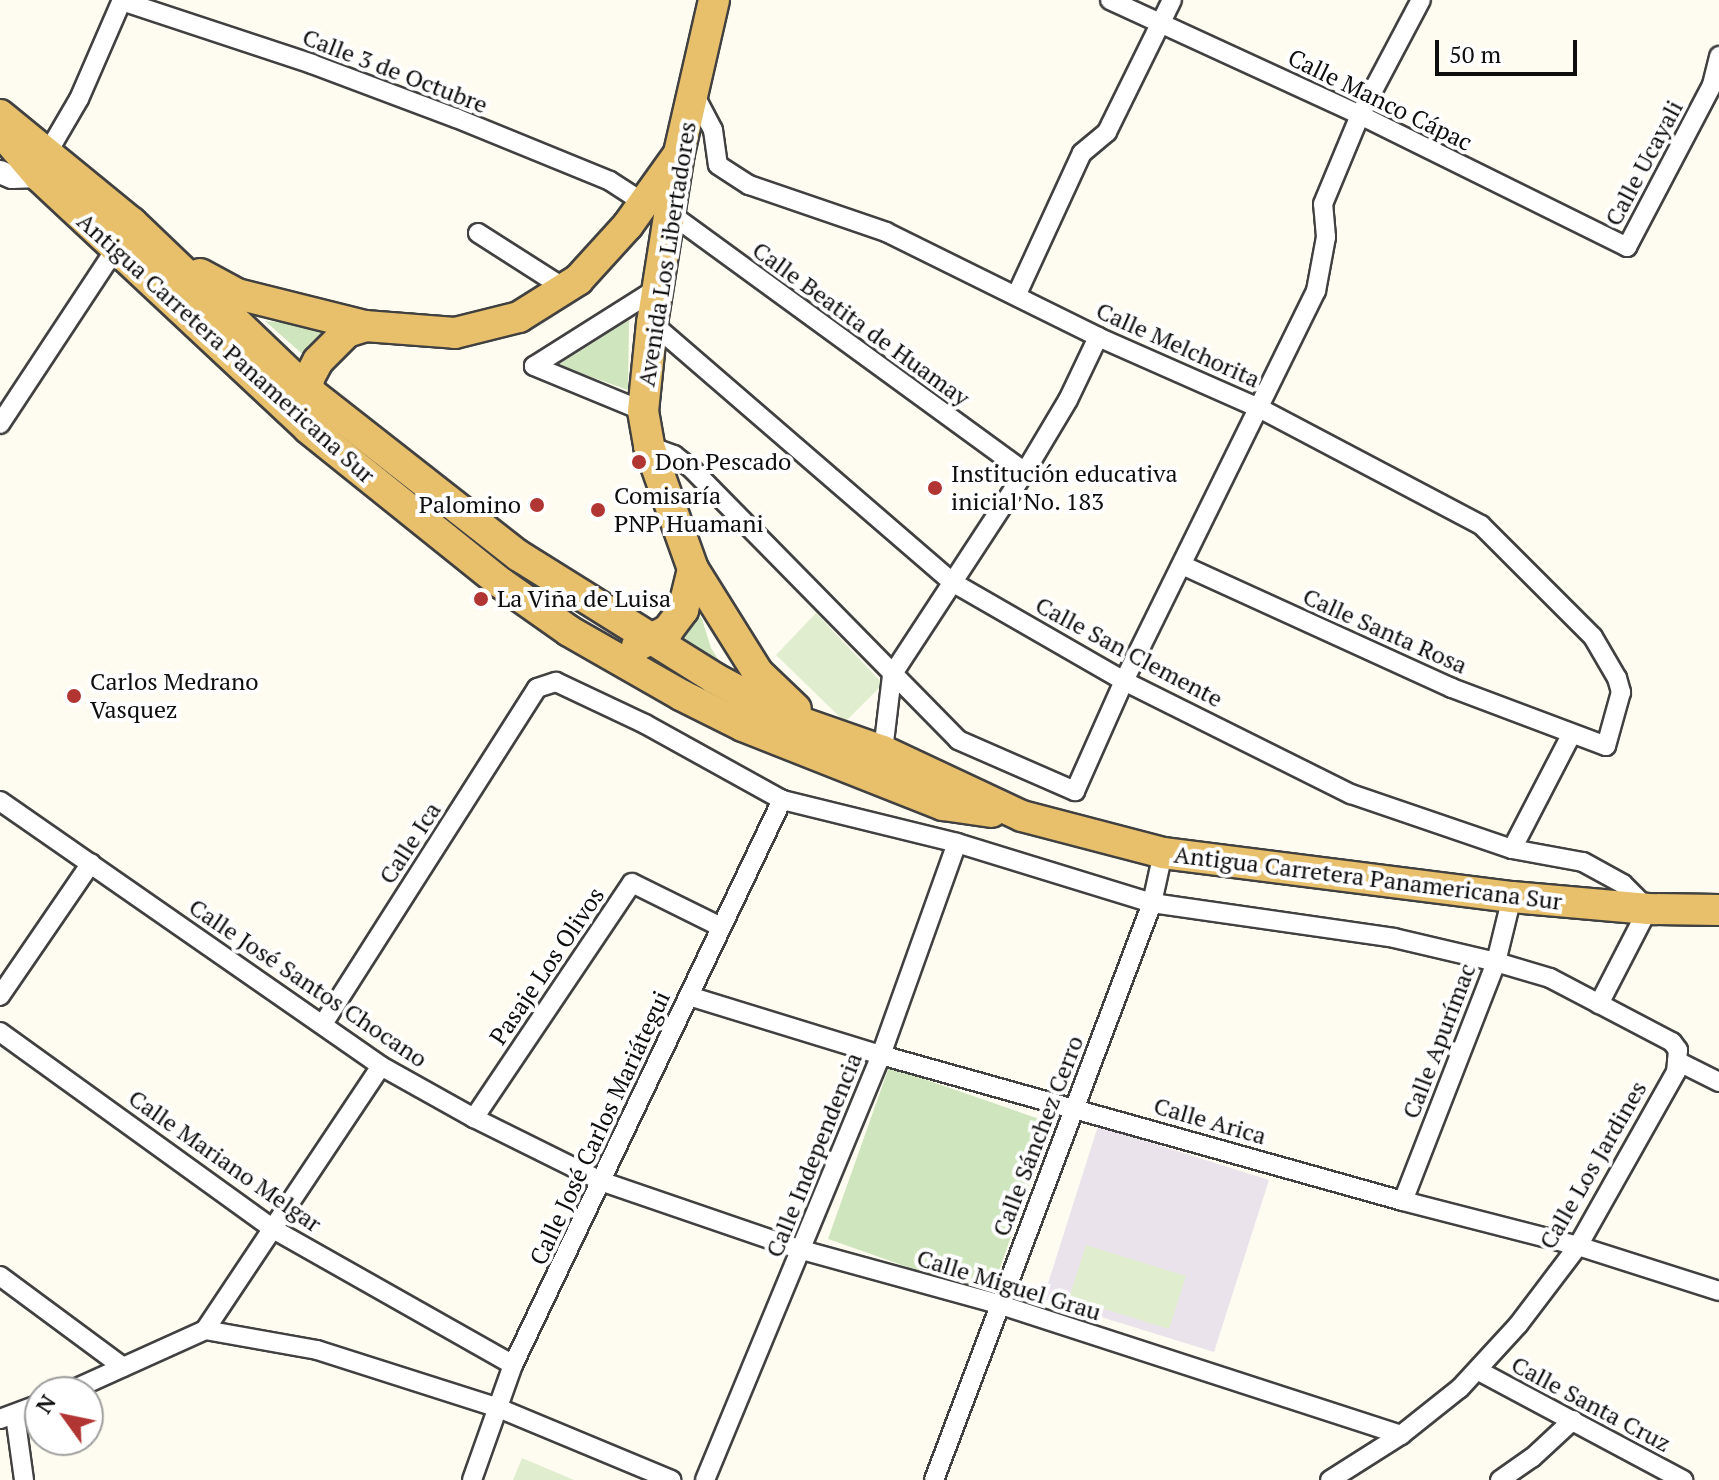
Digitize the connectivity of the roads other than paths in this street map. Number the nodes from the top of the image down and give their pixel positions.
1 (122, 0) edge
2 (714, 0) edge
3 (1110, 0) edge
4 (1172, 0) edge
5 (1421, 0) edge
6 (1161, 24) junction
7 (1719, 56) edge
8 (694, 94) junction
9 (0, 115) edge
10 (1360, 115) junction
11 (0, 130) edge
12 (44, 164) junction
13 (0, 172) edge
14 (660, 217) junction
15 (478, 233) dead end
16 (1627, 247) joint
17 (116, 248) junction
18 (168, 257) junction
19 (564, 288) junction
20 (658, 288) junction
21 (1017, 294) junction
22 (652, 323) junction
23 (365, 326) junction
24 (1098, 337) junction
25 (307, 390) junction
26 (1259, 408) junction
27 (643, 411) junction
28 (0, 424) edge
29 (308, 428) junction
30 (649, 446) junction
31 (1025, 472) junction
32 (1182, 565) junction
33 (693, 569) junction
34 (952, 582) junction
35 (653, 640) junction
36 (613, 656) junction
37 (892, 675) junction
38 (1124, 681) junction
39 (1621, 692) joint
40 (835, 733) junction
41 (1571, 735) junction
42 (883, 751) junction
43 (782, 800) junction
44 (0, 801) edge
45 (1022, 816) junction
46 (957, 843) junction
47 (1512, 849) junction
48 (1163, 853) junction
49 (91, 863) junction
50 (1512, 897) junction
51 (1152, 903) junction
52 (1648, 909) junction
53 (1719, 910) edge
54 (721, 927) junction
55 (1496, 962) junction
56 (0, 996) edge
57 (689, 996) junction
58 (1599, 1004) junction
59 (323, 1024) junction
60 (0, 1032) edge
61 (881, 1055) junction
62 (1677, 1061) junction
63 (381, 1066) junction
64 (1719, 1082) edge
65 (1076, 1108) junction
66 (474, 1118) junction
67 (603, 1182) junction
68 (1403, 1201) junction
69 (273, 1229) junction
70 (1578, 1246) junction
71 (802, 1250) junction
72 (0, 1276) edge
73 (1719, 1291) edge
74 (998, 1304) junction
75 (205, 1330) junction
76 (513, 1365) junction
77 (123, 1367) junction
78 (1477, 1370) junction
79 (103, 1376) edge
80 (496, 1407) junction
81 (7, 1417) edge
82 (1573, 1420) junction
83 (1401, 1435) junction
84 (1512, 1477) edge
85 (1339, 1478) edge
86 (24, 1480) edge
87 (472, 1480) edge
88 (671, 1480) edge
89 (705, 1480) edge
90 (934, 1480) edge
91 (1683, 1480) edge

1 - 12 street
1 - 14 street, Calle 3 de Octubre
2 - 8 highway, Avenida Los Libertadores
3 - 6 street, Calle Manco Cápac
4 - 6 street
5 - 10 street
6 - 10 street, Calle Manco Cápac
6 - 21 street
7 - 16 street, Calle Ucayali
8 - 14 highway, Avenida Los Libertadores
8 - 21 street, Calle Melchorita
9 - 12 highway, Antigua Carretera Panamericana Sur
10 - 16 street, Calle Manco Cápac
10 - 26 street
11 - 12 highway, Antigua Carretera Panamericana Sur
12 - 13 street
12 - 17 highway, Antigua Carretera Panamericana Sur
12 - 18 highway, Antigua Carretera Panamericana Sur
14 - 19 highway
14 - 20 highway, Avenida Los Libertadores
14 - 31 street, Calle Beatita de Huamay
15 - 19 street
17 - 28 street
17 - 29 highway, Antigua Carretera Panamericana Sur
18 - 23 highway
18 - 25 highway, Antigua Carretera Panamericana Sur
19 - 23 highway
20 - 22 highway, Avenida Los Libertadores
20 - 27 street
21 - 24 street, Calle Melchorita
22 - 27 highway, Avenida Los Libertadores
22 - 34 street, Calle San Clemente
23 - 25 highway
24 - 26 street, Calle Melchorita
24 - 31 street
25 - 29 highway
25 - 35 highway, Antigua Carretera Panamericana Sur
26 - 32 street
26 - 39 street, Calle Melchorita
27 - 30 highway, Avenida Los Libertadores
29 - 36 highway, Antigua Carretera Panamericana Sur
30 - 33 highway, Avenida Los Libertadores
30 - 37 street
31 - 34 street
32 - 38 street
32 - 41 street, Calle Santa Rosa
33 - 35 highway
33 - 40 highway, Avenida Los Libertadores
34 - 37 street
34 - 38 street, Calle San Clemente
35 - 36 highway
35 - 40 highway, Antigua Carretera Panamericana Sur
36 - 45 highway, Antigua Carretera Panamericana Sur
37 - 38 street
37 - 42 street
38 - 47 street, Calle San Clemente
39 - 41 street, Calle Santa Rosa
40 - 42 highway, Antigua Carretera Panamericana Sur
41 - 47 street
42 - 45 highway, Antigua Carretera Panamericana Sur
43 - 46 street
43 - 54 street, Calle José Carlos Mariátegui
43 - 59 street, Calle Ica
44 - 49 street, Calle José Santos Chocano
45 - 48 highway, Antigua Carretera Panamericana Sur
46 - 51 street
46 - 61 street, Calle Independencia
47 - 52 street, Calle San Clemente
48 - 50 highway, Antigua Carretera Panamericana Sur
48 - 51 street, Calle Sánchez Cerro
49 - 56 street
49 - 59 street, Calle José Santos Chocano
50 - 52 highway, Antigua Carretera Panamericana Sur
50 - 55 street, Calle Apurímac
51 - 55 street
51 - 65 street, Calle Sánchez Cerro
52 - 53 highway, Antigua Carretera Panamericana Sur
52 - 58 street
54 - 57 street, Calle José Carlos Mariátegui
54 - 66 street, Pasaje Los Olivos
55 - 58 street
55 - 68 street, Calle Apurímac
57 - 61 street, Calle Arica
57 - 67 street, Calle José Carlos Mariátegui
58 - 62 street
59 - 63 street, Calle José Santos Chocano
60 - 69 street, Calle Mariano Melgar
61 - 65 street, Calle Arica
61 - 71 street, Calle Independencia
62 - 64 street
62 - 70 street, Calle Los Jardines
63 - 66 street, Calle José Santos Chocano
63 - 69 street
65 - 68 street, Calle Arica
65 - 74 street, Calle Sánchez Cerro
66 - 67 street, Calle José Santos Chocano
67 - 71 street, Calle Miguel Grau
67 - 76 street, Calle José Carlos Mariátegui
68 - 70 street, Calle Arica
69 - 75 street
69 - 76 street, Calle Mariano Melgar
70 - 73 street, Calle Arica
70 - 78 street, Calle Los Jardines
71 - 74 street, Calle Miguel Grau
71 - 89 street, Calle Independencia
72 - 77 street
74 - 83 street, Calle Miguel Grau
74 - 90 street, Calle Sánchez Cerro
75 - 77 street
75 - 80 street
76 - 80 street, Calle José Carlos Mariátegui
77 - 79 street
78 - 82 street, Calle Santa Cruz
78 - 83 street, Calle Los Jardines
80 - 87 street, Calle José Carlos Mariátegui
80 - 88 street
81 - 86 street
82 - 84 street
82 - 91 street, Calle Santa Cruz
83 - 85 street, Calle Los Jardines

